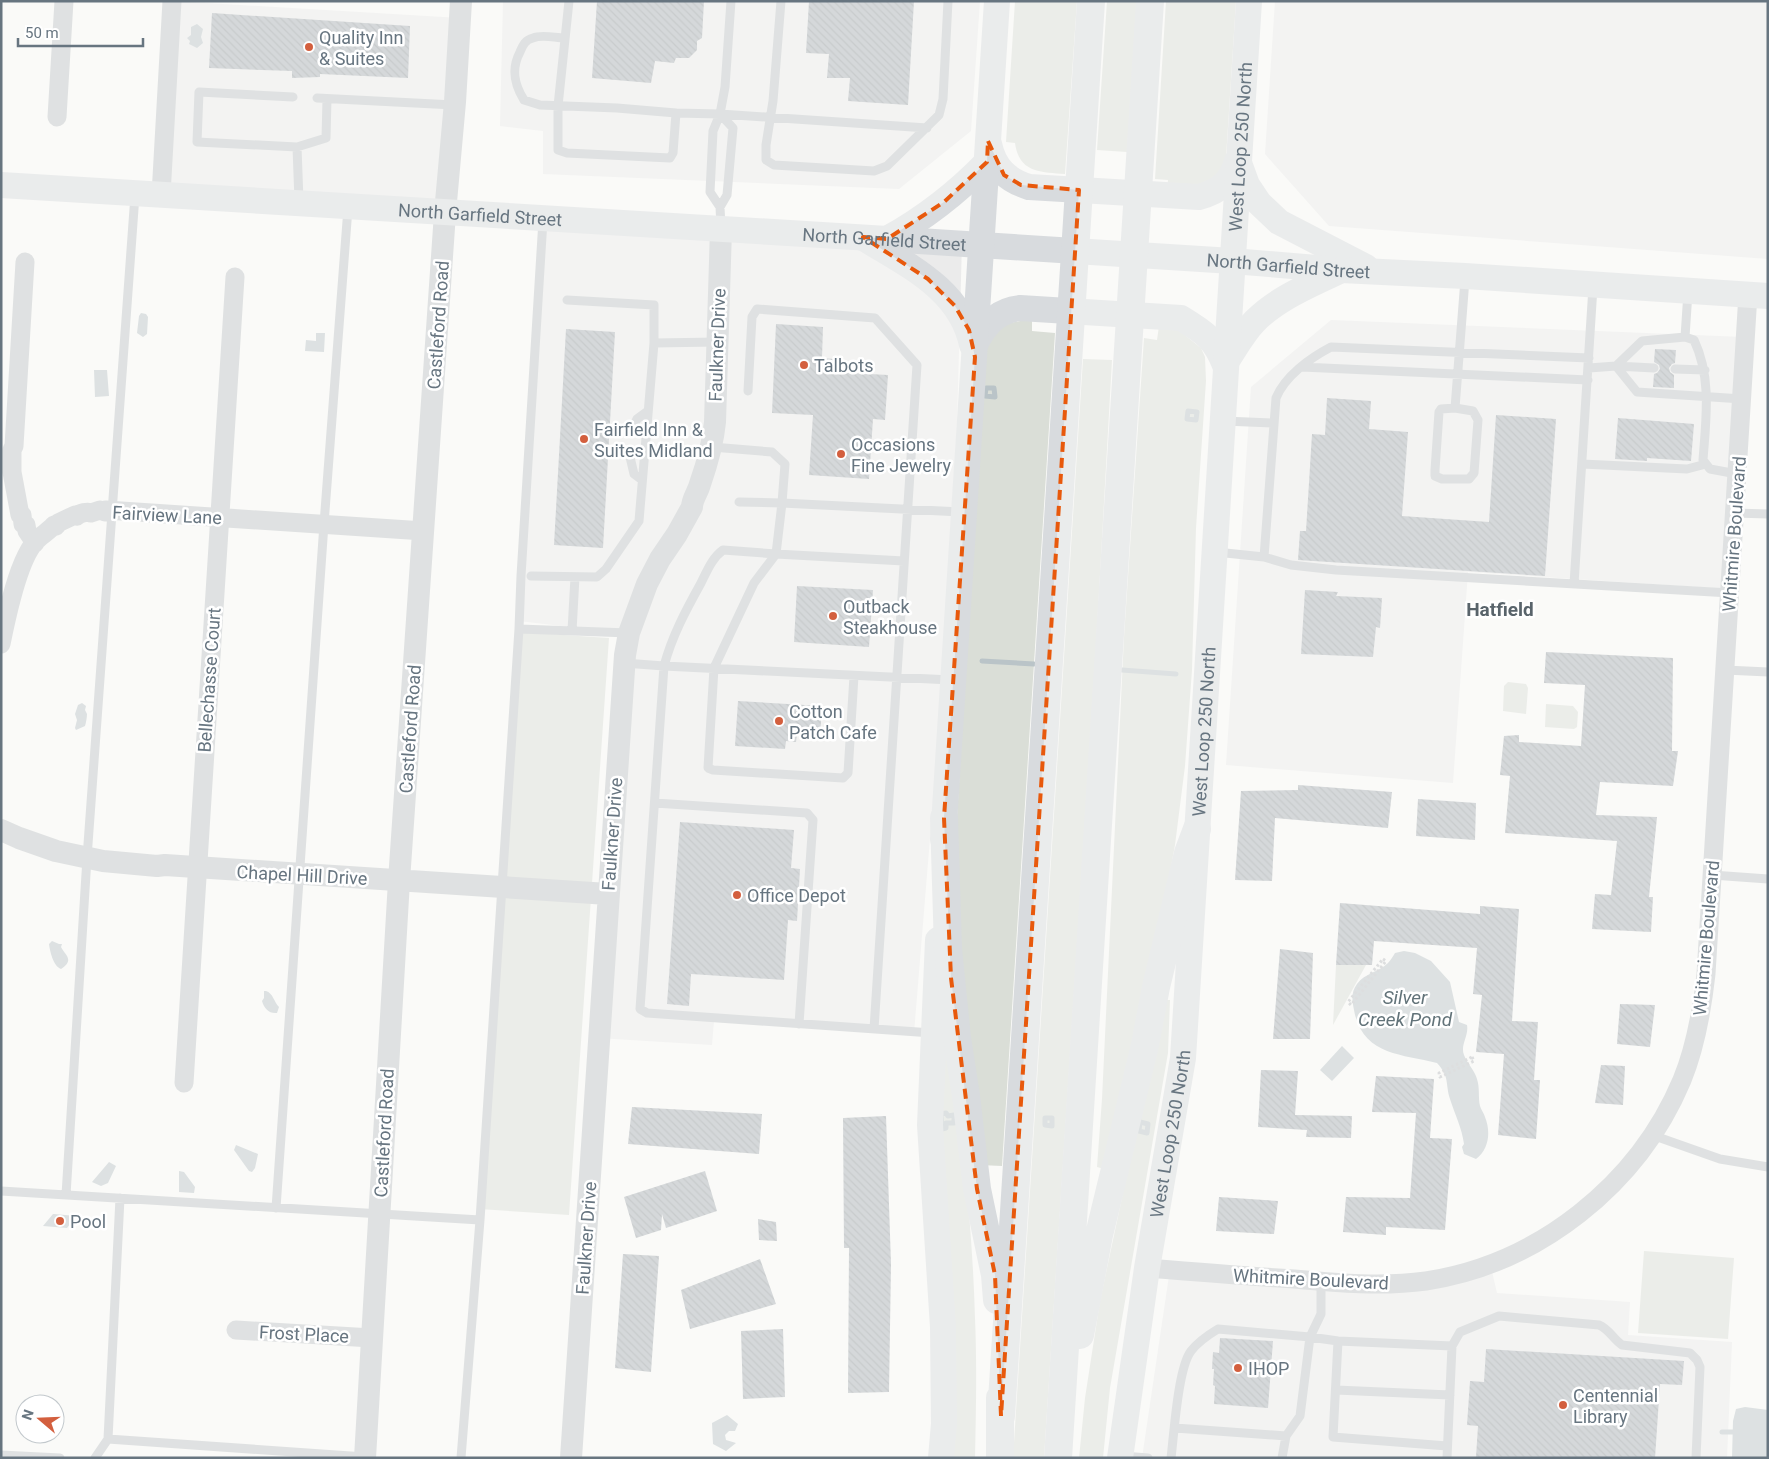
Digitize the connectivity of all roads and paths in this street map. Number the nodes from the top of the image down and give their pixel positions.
1 (64, 1) edge
2 (172, 1) edge
3 (461, 1) edge
4 (569, 1) edge
5 (731, 1) edge
6 (781, 1) edge
7 (948, 1) edge
8 (997, 1) edge
9 (1092, 1) edge
10 (1150, 1) edge
11 (1248, 1) edge
12 (565, 38) junction
13 (292, 97) dead end
14 (317, 98) dead end
15 (327, 99) junction
16 (455, 106) junction
17 (558, 106) junction
18 (676, 113) junction
19 (720, 114) junction
20 (56, 117) dead end
21 (771, 118) junction
22 (927, 128) junction
23 (297, 147) junction
24 (987, 151) junction
25 (1238, 160) junction
26 (1, 185) edge
27 (135, 193) junction
28 (161, 195) junction
29 (299, 204) junction
30 (348, 206) junction
31 (445, 212) junction
32 (544, 218) junction
33 (720, 218) junction
34 (875, 238) junction
35 (981, 245) junction
36 (1232, 261) junction
37 (26, 262) dead end
38 (1341, 270) junction
39 (1374, 272) junction
40 (1465, 276) junction
41 (235, 277) dead end
42 (1593, 284) junction
43 (1688, 290) junction
44 (1758, 295) edge
45 (567, 300) dead end
46 (1684, 336) junction
47 (718, 342) junction
48 (654, 343) junction
49 (975, 351) junction
50 (1458, 352) junction
51 (1589, 358) junction
52 (1225, 365) junction
53 (1616, 366) junction
54 (1302, 367) junction
55 (1589, 368) junction
56 (1654, 368) dead end
57 (1675, 369) dead end
58 (1705, 370) junction
59 (1457, 374) junction
60 (1588, 380) junction
61 (748, 391) dead end
62 (1707, 396) junction
63 (1742, 399) junction
64 (1455, 408) junction
65 (648, 411) junction
66 (1221, 420) junction
67 (1273, 423) junction
68 (631, 432) dead end
69 (711, 447) junction
70 (630, 457) dead end
71 (1582, 464) junction
72 (1706, 464) junction
73 (1737, 474) junction
74 (642, 480) junction
75 (739, 502) dead end
76 (782, 504) junction
77 (908, 509) junction
78 (113, 511) junction
79 (964, 512) junction
80 (1735, 513) junction
81 (1768, 514) edge
82 (220, 517) junction
83 (324, 524) junction
84 (424, 531) junction
85 (35, 543) junction
86 (1213, 552) junction
87 (776, 554) junction
88 (1264, 557) junction
89 (904, 562) junction
90 (532, 576) dead end
91 (575, 577) junction
92 (1574, 584) junction
93 (1730, 593) junction
94 (519, 629) junction
95 (572, 631) junction
96 (629, 633) junction
97 (1, 644) edge
98 (624, 663) junction
99 (664, 666) junction
100 (714, 668) junction
101 (1725, 670) junction
102 (1768, 672) edge
103 (854, 676) junction
104 (898, 678) junction
105 (952, 680) junction
106 (655, 803) junction
107 (944, 818) junction
108 (1197, 829) junction
109 (1, 830) edge
110 (87, 858) junction
111 (197, 869) junction
112 (300, 875) junction
113 (1712, 875) junction
114 (1768, 879) edge
115 (399, 881) junction
116 (501, 887) junction
117 (608, 894) junction
118 (1351, 1005) joint
119 (799, 1024) junction
120 (874, 1029) junction
121 (934, 1033) junction
122 (1440, 1077) joint
123 (184, 1083) dead end
124 (1652, 1135) junction
125 (1768, 1167) edge
126 (1, 1191) edge
127 (66, 1195) junction
128 (120, 1198) junction
129 (276, 1208) junction
130 (379, 1214) junction
131 (480, 1220) junction
132 (1147, 1268) junction
133 (1321, 1281) junction
134 (236, 1330) dead end
135 (1310, 1337) junction
136 (372, 1338) junction
137 (1338, 1341) junction
138 (1452, 1346) junction
139 (1336, 1390) junction
140 (1450, 1395) junction
141 (1002, 1416) junction
142 (1175, 1428) junction
143 (1286, 1436) junction
144 (108, 1439) junction
145 (1447, 1446) junction
146 (1, 1455) edge
147 (1120, 1457) edge
148 (60, 1458) edge
149 (95, 1458) edge
150 (365, 1458) edge
151 (461, 1458) edge
152 (571, 1458) edge
153 (941, 1458) edge
154 (1000, 1458) edge
155 (1058, 1458) edge
156 (1062, 1458) edge
157 (1148, 1458) edge
158 (1171, 1458) edge
159 (1282, 1458) edge
160 (1446, 1458) edge
161 (1696, 1458) edge

1 - 20 street
2 - 28 street
3 - 16 street, Castleford Road
4 - 12 lane
5 - 19 lane
6 - 21 lane
7 - 22 lane
8 - 24 main road
9 - 141 highway
10 - 155 highway
11 - 25 main road, West Loop 250 North
12 - 17 lane
12 - 17 lane
13 - 23 lane
14 - 15 lane
15 - 16 lane
15 - 23 lane
16 - 31 street, Castleford Road
17 - 18 lane
17 - 18 lane
18 - 19 lane
19 - 21 lane
19 - 33 lane
19 - 33 lane
21 - 22 lane
21 - 22 lane
23 - 29 lane
24 - 25 main road
24 - 34 main road
24 - 35 main road
25 - 36 main road, West Loop 250 North
25 - 39 main road
26 - 27 main road, North Garfield Street
27 - 28 main road, North Garfield Street
27 - 78 lane
28 - 29 main road, North Garfield Street
29 - 30 main road, North Garfield Street
30 - 31 main road, North Garfield Street
30 - 83 lane
31 - 32 main road, North Garfield Street
31 - 84 street, Castleford Road
32 - 33 main road, North Garfield Street
32 - 94 lane
33 - 34 main road, North Garfield Street
33 - 47 street, Faulkner Drive
34 - 35 main road, North Garfield Street
34 - 49 main road
35 - 36 main road, North Garfield Street
35 - 49 main road
36 - 38 main road, North Garfield Street
36 - 52 main road, West Loop 250 North
37 - 85 street
38 - 39 main road, North Garfield Street
38 - 52 main road
39 - 40 main road, North Garfield Street
40 - 42 main road, North Garfield Street
40 - 50 lane
41 - 82 street, Bellechasse Court
42 - 43 main road, North Garfield Street
42 - 51 lane
43 - 44 main road, North Garfield Street
43 - 46 lane
44 - 63 street, Whitmire Boulevard
45 - 48 lane
46 - 53 lane
46 - 58 lane
47 - 48 lane
47 - 69 street, Faulkner Drive
48 - 65 lane
49 - 52 main road
49 - 79 main road
50 - 51 lane
50 - 54 lane
50 - 59 lane
51 - 55 lane
52 - 66 main road, West Loop 250 North
53 - 55 lane
53 - 56 lane
53 - 62 lane
54 - 59 lane
54 - 67 lane
55 - 60 lane
57 - 58 lane
58 - 62 lane
59 - 60 lane
59 - 64 lane
60 - 71 lane
61 - 77 lane
62 - 63 lane
62 - 72 lane
63 - 73 street, Whitmire Boulevard
64 - 64 lane
65 - 68 lane
65 - 74 lane
66 - 67 lane
66 - 86 main road, West Loop 250 North
67 - 88 lane
69 - 76 lane
69 - 96 street, Faulkner Drive
70 - 74 lane
71 - 72 lane
71 - 92 lane
72 - 73 lane
73 - 80 street, Whitmire Boulevard
74 - 91 lane
75 - 76 lane
76 - 77 lane
76 - 87 lane
77 - 79 lane
77 - 89 lane
78 - 82 street, Fairview Lane
78 - 85 street, Fairview Lane
78 - 110 lane
79 - 105 main road
80 - 81 lane
80 - 93 street, Whitmire Boulevard
82 - 83 street, Fairview Lane
82 - 111 street, Bellechasse Court
83 - 84 street, Fairview Lane
83 - 112 lane
84 - 115 street, Castleford Road
85 - 97 street, Fairview Lane
86 - 88 lane
86 - 108 main road, West Loop 250 North
87 - 89 lane
87 - 99 lane
87 - 100 lane
88 - 92 lane
89 - 104 lane
90 - 91 lane
91 - 95 lane
92 - 93 lane
93 - 101 street, Whitmire Boulevard
94 - 95 lane
94 - 116 lane
95 - 96 lane
96 - 98 street, Faulkner Drive
98 - 99 lane
98 - 117 street, Faulkner Drive
99 - 100 lane
99 - 106 lane
100 - 103 lane
100 - 103 lane
101 - 102 lane
101 - 113 street, Whitmire Boulevard
103 - 104 lane
104 - 105 lane
104 - 120 lane
105 - 107 main road
106 - 119 lane
106 - 119 lane
107 - 121 main road
107 - 141 highway
108 - 132 main road, West Loop 250 North
108 - 156 highway
109 - 110 street, Chapel Hill Drive
110 - 111 street, Chapel Hill Drive
110 - 127 lane
111 - 112 street, Chapel Hill Drive
111 - 123 street, Bellechasse Court
112 - 115 street, Chapel Hill Drive
112 - 129 lane
113 - 114 lane
113 - 124 street, Whitmire Boulevard
115 - 116 street, Chapel Hill Drive
115 - 130 street, Castleford Road
116 - 117 street, Chapel Hill Drive
116 - 131 lane
117 - 152 street, Faulkner Drive
118 - 118 path
119 - 120 lane
120 - 121 lane
121 - 153 main road
122 - 122 path
124 - 125 lane
124 - 133 street, Whitmire Boulevard
126 - 127 lane
127 - 128 lane
128 - 129 lane
128 - 144 lane
129 - 130 lane
130 - 131 lane
130 - 136 street, Castleford Road
131 - 151 lane
132 - 133 street, Whitmire Boulevard
132 - 147 main road, West Loop 250 North
133 - 135 lane
134 - 136 street, Frost Place
135 - 137 lane
135 - 142 lane
135 - 143 lane
136 - 150 street, Castleford Road
137 - 138 lane
137 - 139 lane
138 - 140 lane
138 - 161 lane
139 - 140 lane
139 - 145 lane
140 - 145 lane
141 - 154 highway
142 - 143 lane
142 - 158 lane
143 - 159 lane
144 - 149 lane
144 - 150 lane
145 - 160 lane
146 - 148 lane
147 - 157 lane

